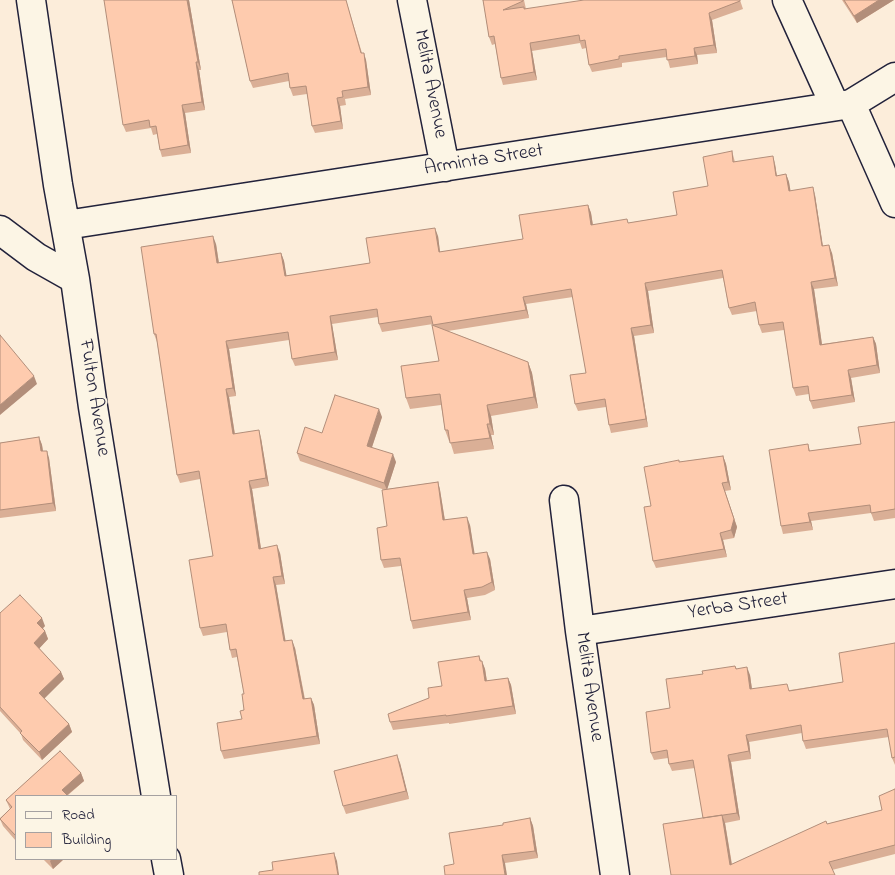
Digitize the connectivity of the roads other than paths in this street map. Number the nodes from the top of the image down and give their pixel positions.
1 (31, 0) edge
2 (412, 0) edge
3 (787, 0) edge
4 (895, 77) edge
5 (843, 105) junction
6 (445, 167) junction
7 (895, 203) edge
8 (66, 226) junction
9 (0, 230) edge
10 (75, 278) junction
11 (564, 500) dead end
12 (895, 584) edge
13 (580, 631) junction
14 (156, 795) edge
15 (166, 860) edge
16 (169, 875) edge
17 (615, 875) edge

1 - 8 street, Fulton Avenue
2 - 6 street, Melita Avenue
3 - 5 street
4 - 5 street, Arminta Street
5 - 6 street, Arminta Street
5 - 7 street
6 - 8 street, Arminta Street
8 - 10 street, Fulton Avenue
9 - 10 street
10 - 14 street, Fulton Avenue
11 - 13 street, Melita Avenue
12 - 13 street, Yerba Street
13 - 17 street, Melita Avenue
15 - 16 street

